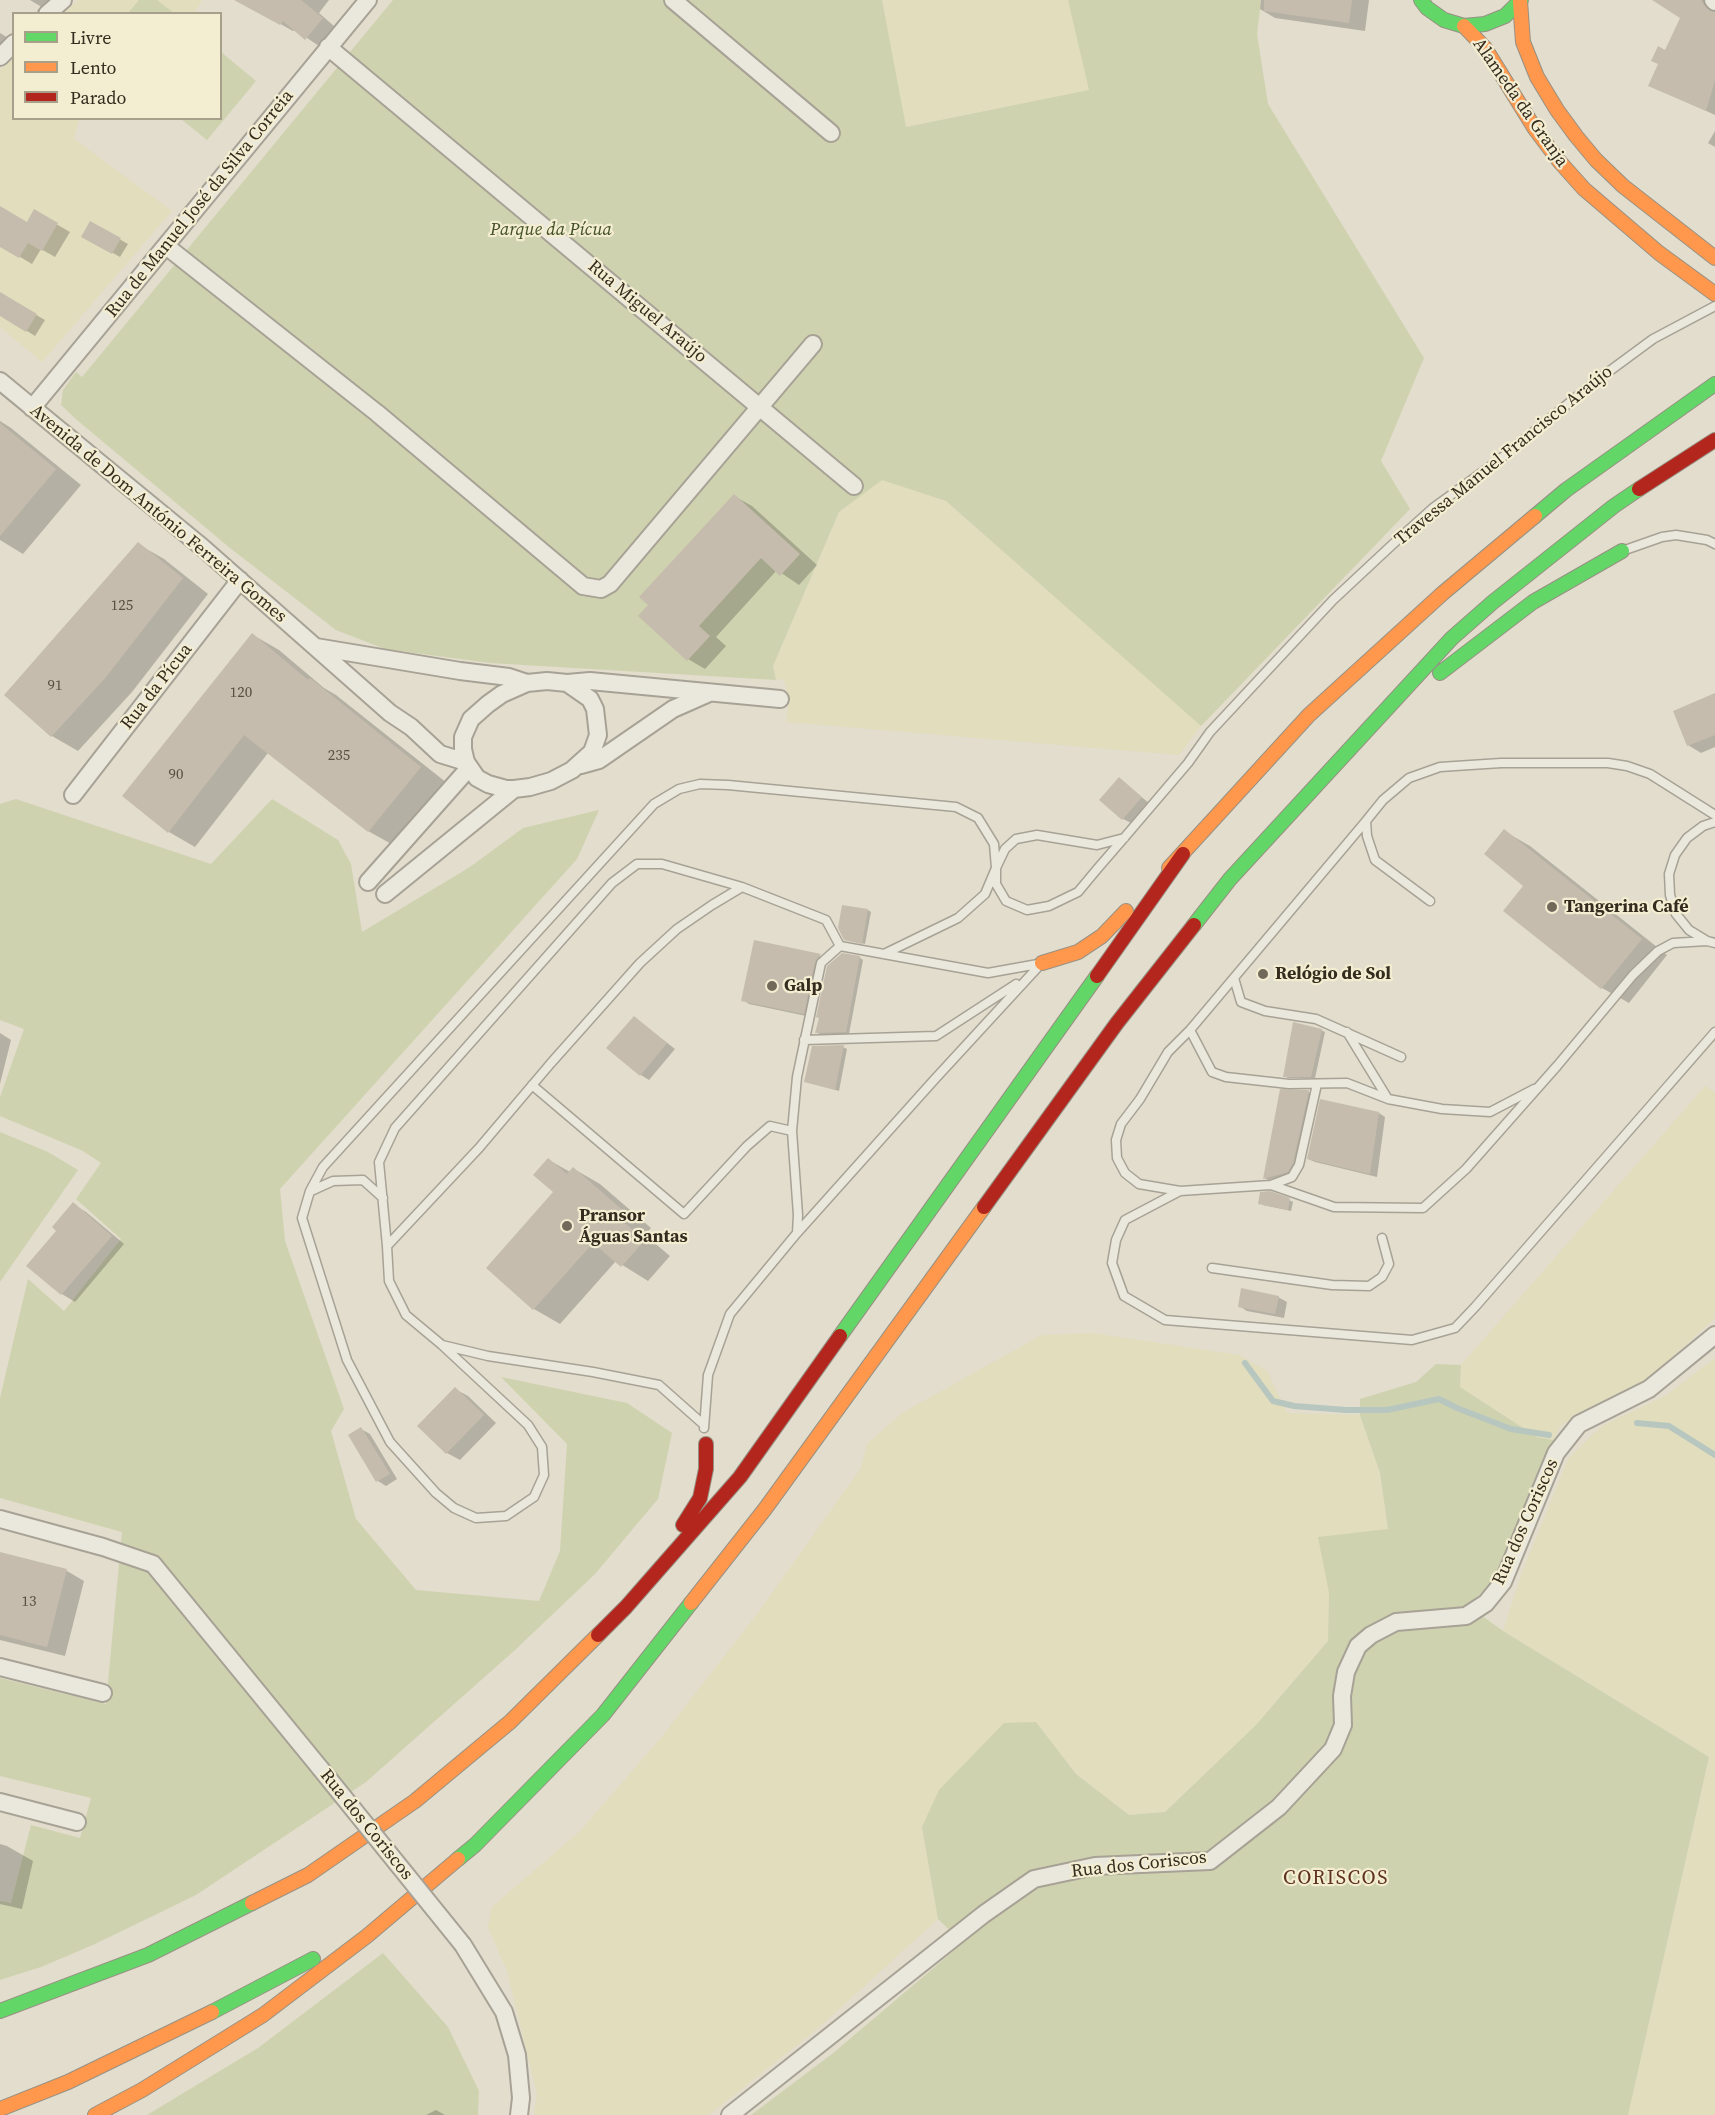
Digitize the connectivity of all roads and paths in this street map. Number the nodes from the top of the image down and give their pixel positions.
1 (63, 0) edge
2 (368, 0) edge
3 (673, 0) edge
4 (1421, 0) edge
5 (1520, 1) edge
6 (49, 12) edge
7 (1464, 26) junction
8 (12, 45) edge
9 (328, 47) junction
10 (0, 57) edge
11 (831, 133) dead end
12 (166, 246) junction
13 (1715, 258) edge
14 (1715, 294) edge
15 (1715, 306) edge
16 (813, 344) dead end
17 (0, 381) edge
18 (1715, 384) edge
19 (761, 407) junction
20 (32, 408) junction
21 (1715, 440) edge
22 (854, 486) dead end
23 (1715, 544) edge
24 (1622, 551) joint
25 (240, 580) junction
26 (315, 647) junction
27 (526, 683) junction
28 (567, 683) junction
29 (706, 694) junction
30 (780, 699) dead end
31 (1366, 730) junction
32 (467, 765) junction
33 (577, 766) junction
34 (514, 789) junction
35 (73, 795) dead end
36 (1715, 815) edge
37 (1366, 821) junction
38 (1715, 822) edge
39 (1124, 838) junction
40 (1183, 854) junction
41 (996, 868) junction
42 (368, 882) dead end
43 (742, 887) junction
44 (385, 894) dead end
45 (1430, 901) dead end
46 (1711, 942) edge
47 (840, 946) junction
48 (884, 954) junction
49 (1042, 963) junction
50 (1233, 978) junction
51 (1190, 1030) junction
52 (1347, 1031) junction
53 (1715, 1032) edge
54 (804, 1040) junction
55 (1401, 1057) dead end
56 (1317, 1084) junction
57 (532, 1085) junction
58 (1538, 1087) junction
59 (1388, 1099) junction
60 (792, 1131) junction
61 (1271, 1185) junction
62 (310, 1191) junction
63 (1180, 1191) junction
64 (383, 1198) junction
65 (797, 1233) junction
66 (1382, 1238) dead end
67 (387, 1246) junction
68 (1212, 1268) dead end
69 (1715, 1335) edge
70 (442, 1345) junction
71 (703, 1424) junction
72 (706, 1444) joint
73 (0, 1519) edge
74 (626, 1607) junction
75 (0, 1667) edge
76 (103, 1693) dead end
77 (0, 1802) edge
78 (77, 1821) dead end
79 (382, 1923) junction
80 (0, 2011) edge
81 (0, 2109) edge
82 (95, 2115) edge
83 (519, 2115) edge
84 (729, 2115) edge

1 - 6 street
2 - 9 street, Rua de Manuel José da Silva Correia
3 - 11 street
4 - 7 main road, Alameda da Granja
5 - 7 main road, Alameda da Granja
5 - 13 main road, Alameda da Granja
7 - 14 main road, Alameda da Granja
8 - 10 street
9 - 12 street, Rua de Manuel José da Silva Correia
9 - 19 street, Rua Miguel Araújo
12 - 19 street
12 - 20 street, Rua de Manuel José da Silva Correia
15 - 39 lane, Travessa Manuel Francisco Araújo
16 - 19 street
17 - 20 street, Avenida de Dom António Ferreira Gomes
18 - 40 main road
19 - 22 street, Rua Miguel Araújo
20 - 25 street, Avenida de Dom António Ferreira Gomes
21 - 31 main road
23 - 24 lane
24 - 31 main road
25 - 26 street, Avenida de Dom António Ferreira Gomes
25 - 35 street, Rua da Pícua
26 - 27 street, Avenida de Dom António Ferreira Gomes
26 - 32 street, Avenida de Dom António Ferreira Gomes
27 - 28 street, Avenida de Dom António Ferreira Gomes
27 - 32 street, Avenida de Dom António Ferreira Gomes
28 - 29 street, Avenida de Dom António Ferreira Gomes
28 - 33 street, Avenida de Dom António Ferreira Gomes
29 - 30 street, Avenida de Dom António Ferreira Gomes
29 - 33 street, Avenida de Dom António Ferreira Gomes
31 - 79 main road
32 - 34 street, Avenida de Dom António Ferreira Gomes
32 - 42 street
33 - 34 street, Avenida de Dom António Ferreira Gomes
34 - 44 street
36 - 37 lane
37 - 45 lane
37 - 50 lane
38 - 46 lane
39 - 41 lane
39 - 41 lane, Travessa Manuel Francisco Araújo
40 - 49 main road
40 - 74 main road
41 - 48 lane
41 - 62 lane, Travessa Manuel Francisco Araújo
43 - 47 lane, Travessa Manuel Francisco Araújo
43 - 57 lane
43 - 64 lane, Travessa Manuel Francisco Araújo
46 - 58 lane
47 - 48 lane
47 - 54 lane
48 - 49 lane
49 - 54 lane
49 - 65 lane
50 - 51 lane
50 - 52 lane
51 - 56 lane
51 - 63 lane
52 - 55 lane
52 - 59 lane
53 - 63 lane
54 - 60 lane
56 - 59 lane
56 - 61 lane
57 - 60 lane
57 - 67 lane
58 - 59 lane
58 - 61 lane
60 - 65 lane
61 - 63 lane
62 - 64 lane
62 - 70 lane, Travessa Manuel Francisco Araújo
64 - 67 lane, Travessa Manuel Francisco Araújo
65 - 71 lane
66 - 68 lane
67 - 70 lane, Travessa Manuel Francisco Araújo
69 - 84 street, Rua dos Coriscos
70 - 71 lane
71 - 72 lane
72 - 74 main road
73 - 83 street, Rua dos Coriscos, bridge
74 - 80 main road
75 - 76 street
77 - 78 street
79 - 81 main road
79 - 82 main road

